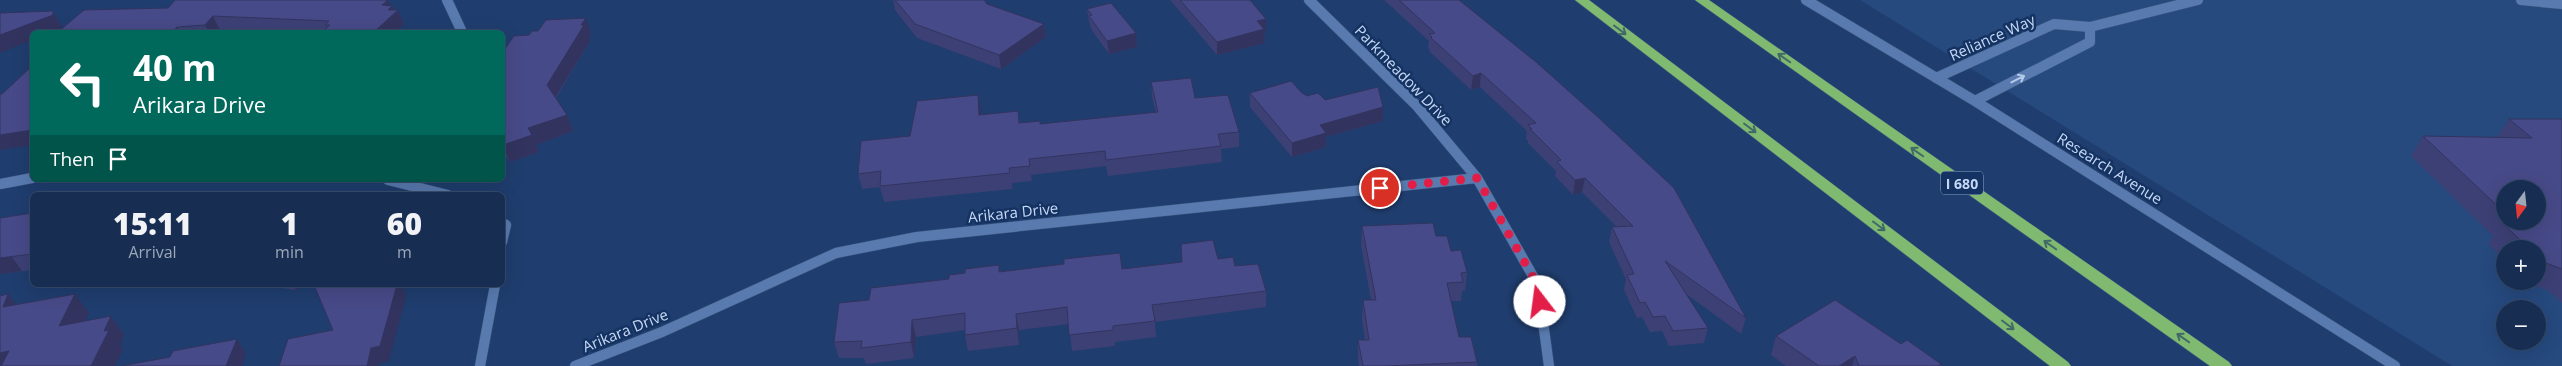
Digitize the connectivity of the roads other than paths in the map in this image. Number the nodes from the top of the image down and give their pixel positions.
1 (447, 0) edge
2 (1309, 0) edge
3 (1582, 0) edge
4 (1701, 0) edge
5 (1806, 0) edge
6 (2198, 0) edge
7 (2521, 0) edge
8 (2562, 4) edge
9 (2090, 27) junction
10 (461, 30) edge
11 (1936, 78) junction
12 (1975, 101) junction
13 (30, 178) edge
14 (1477, 178) junction
15 (396, 182) edge
16 (0, 184) edge
17 (436, 192) edge
18 (495, 287) edge
19 (480, 366) edge
20 (575, 366) edge
21 (1549, 366) edge
22 (2062, 366) edge
23 (2223, 366) edge
24 (2395, 366) edge

1 - 10 street
2 - 14 street, Parkmeadow Drive
3 -> 22 highway
23 -> 4 highway, I 680
5 - 11 street, Research Avenue
6 - 9 street, Reliance Way
7 - 8 street
9 - 11 street, Reliance Way
12 -> 9 street
11 - 12 street, Research Avenue
12 - 24 street, Research Avenue
13 - 16 street
14 - 20 street, Arikara Drive
14 - 21 street, Parkmeadow Drive
15 - 17 street
18 - 19 street

